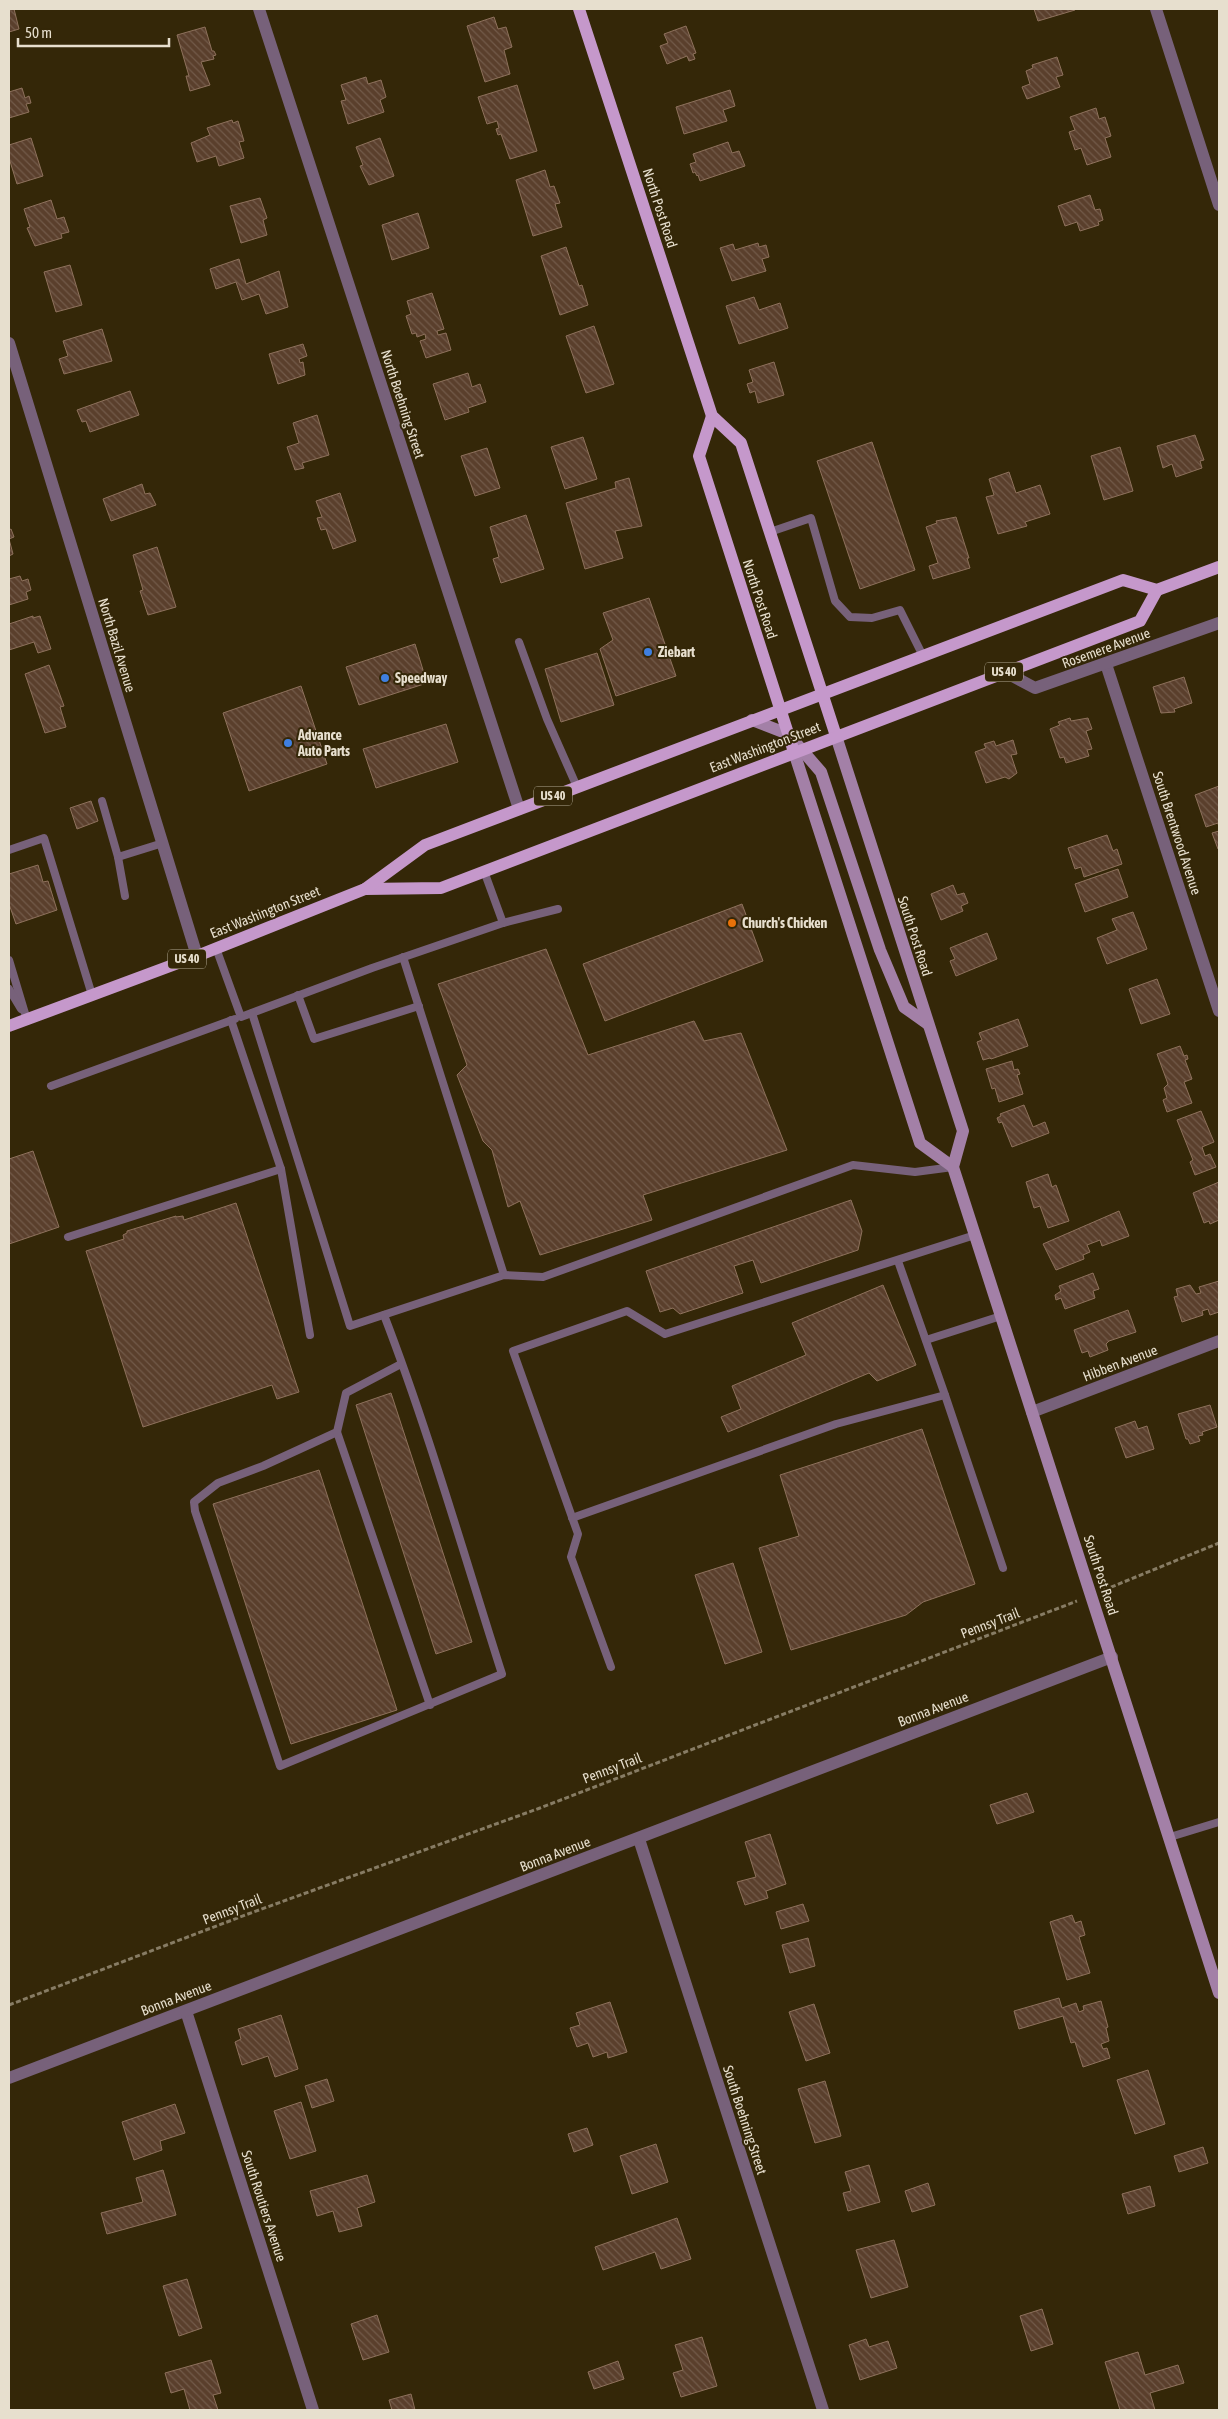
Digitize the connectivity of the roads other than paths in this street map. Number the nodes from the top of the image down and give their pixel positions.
1 (259, 9) edge
2 (579, 9) edge
3 (1156, 9) edge
4 (1219, 205) edge
5 (9, 343) edge
6 (712, 416) junction
7 (770, 532) junction
8 (1219, 567) edge
9 (1157, 590) junction
10 (1219, 623) edge
11 (519, 642) dead end
12 (923, 656) junction
13 (1106, 664) junction
14 (1005, 672) junction
15 (822, 694) junction
16 (779, 710) junction
17 (829, 716) joint
18 (752, 720) junction
19 (788, 734) junction
20 (836, 736) junction
21 (799, 750) junction
22 (577, 787) junction
23 (102, 801) dead end
24 (519, 809) junction
25 (163, 843) junction
26 (9, 850) edge
27 (118, 857) junction
28 (484, 871) junction
29 (365, 889) junction
30 (125, 896) dead end
31 (558, 909) dead end
32 (503, 923) junction
33 (216, 948) junction
34 (197, 956) junction
35 (403, 957) junction
36 (9, 960) edge
37 (9, 989) edge
38 (92, 995) junction
39 (298, 995) junction
40 (419, 1006) junction
41 (1219, 1011) edge
42 (252, 1013) junction
43 (241, 1017) junction
44 (27, 1020) junction
45 (231, 1020) junction
46 (928, 1024) junction
47 (9, 1026) edge
48 (51, 1086) dead end
49 (953, 1167) junction
50 (281, 1169) junction
51 (976, 1235) junction
52 (68, 1237) dead end
53 (898, 1261) junction
54 (504, 1275) junction
55 (384, 1315) junction
56 (1001, 1316) junction
57 (310, 1336) dead end
58 (926, 1340) junction
59 (1219, 1341) edge
60 (401, 1364) junction
61 (945, 1395) junction
62 (1032, 1412) junction
63 (337, 1432) junction
64 (572, 1518) junction
65 (1003, 1568) dead end
66 (1112, 1657) junction
67 (611, 1667) dead end
68 (430, 1705) junction
69 (1219, 1822) edge
70 (1170, 1837) junction
71 (639, 1839) junction
72 (1219, 1993) edge
73 (186, 2010) junction
74 (9, 2078) edge
75 (313, 2410) edge
76 (824, 2410) edge

1 - 24 street, North Boehning Street
2 - 6 main road, North Post Road
3 - 4 street
5 - 25 street, North Bazil Avenue
6 - 7 main road, North Post Road
6 - 16 main road, North Post Road
7 - 12 lane
7 - 15 main road, North Post Road
8 - 9 main road
9 - 12 main road, East Washington Street / US 40
9 - 14 main road, East Washington Street / US 40
10 - 13 street, Rosemere Avenue
11 - 22 lane
12 - 15 main road, East Washington Street / US 40
13 - 14 street, Rosemere Avenue
13 - 41 street, South Brentwood Avenue
14 - 20 main road, East Washington Street / US 40
15 - 16 main road, East Washington Street / US 40
15 - 17 main road, North Post Road
16 - 18 main road, East Washington Street / US 40
16 - 19 main road, North Post Road
17 - 20 main road, South Post Road
18 - 19 main road
18 - 22 main road, East Washington Street / US 40
19 - 21 main road
20 - 21 main road, East Washington Street / US 40
20 - 46 main road, South Post Road
21 - 28 main road, East Washington Street / US 40
21 - 46 main road
21 - 49 main road
22 - 24 main road, East Washington Street / US 40
23 - 27 lane
24 - 29 main road, East Washington Street / US 40
25 - 27 lane
25 - 34 street, North Bazil Avenue
26 - 38 lane
27 - 30 lane
28 - 29 main road, East Washington Street / US 40
28 - 32 lane
29 - 33 main road, East Washington Street / US 40
31 - 32 lane
32 - 35 lane
33 - 34 main road, East Washington Street / US 40
33 - 43 lane
34 - 38 main road, East Washington Street / US 40
35 - 39 lane
35 - 40 lane
36 - 44 lane
37 - 44 lane
38 - 44 main road, East Washington Street / US 40
39 - 40 lane
39 - 42 lane
40 - 54 lane
42 - 43 lane
42 - 55 lane
43 - 45 lane
44 - 47 main road, East Washington Street / US 40
45 - 48 lane
45 - 50 lane
46 - 49 main road, South Post Road
49 - 51 main road, South Post Road
49 - 54 lane
50 - 52 lane
50 - 57 lane
51 - 53 lane
51 - 56 main road, South Post Road
53 - 58 lane
53 - 64 lane
54 - 55 lane
55 - 60 lane
56 - 58 lane
56 - 62 main road, South Post Road
58 - 61 lane
59 - 62 street, Hibben Avenue
60 - 63 lane
60 - 68 lane
61 - 64 lane
61 - 65 lane
62 - 66 main road, South Post Road
63 - 68 lane
63 - 68 lane
64 - 67 lane
66 - 70 main road, South Post Road
66 - 71 street, Bonna Avenue
69 - 70 lane
70 - 72 main road, South Post Road
71 - 73 street, Bonna Avenue
71 - 76 street, South Boehning Street
73 - 74 street, Bonna Avenue
73 - 75 street, South Routiers Avenue

